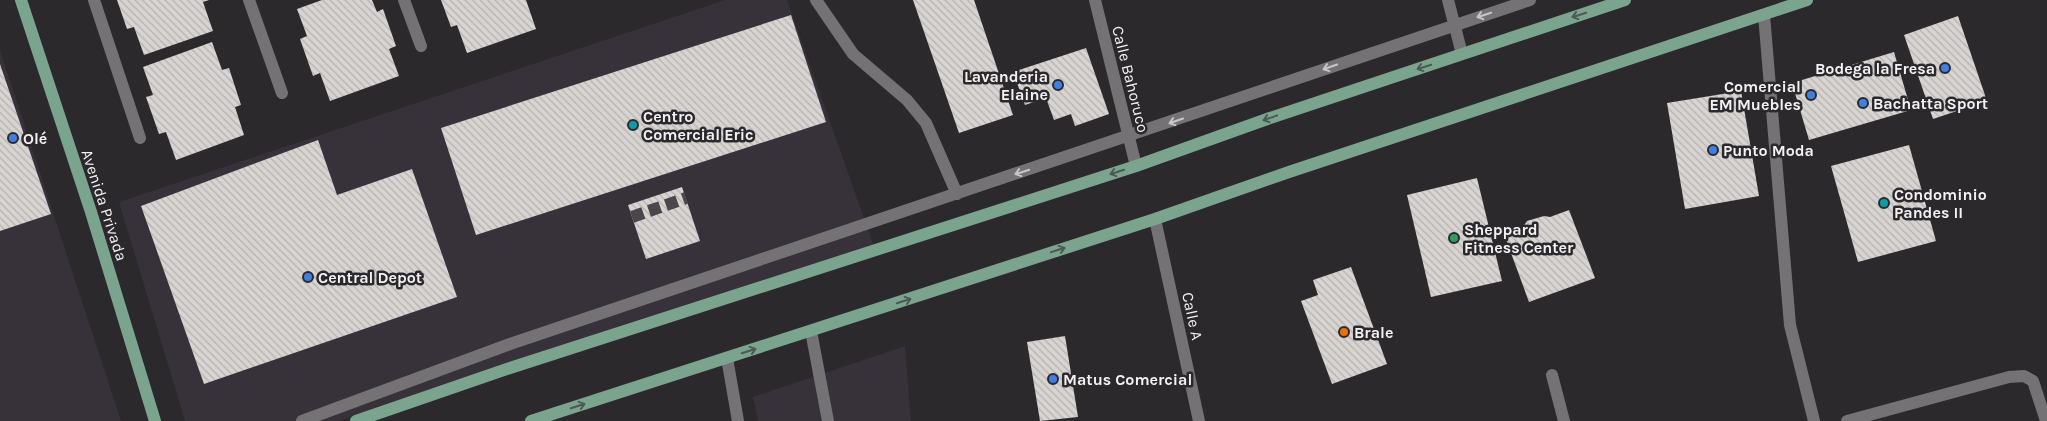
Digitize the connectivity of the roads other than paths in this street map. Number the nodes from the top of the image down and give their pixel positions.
1 (21, 0) edge
2 (94, 0) edge
3 (249, 0) edge
4 (404, 0) edge
5 (816, 0) edge
6 (1095, 0) edge
7 (1448, 0) edge
8 (1530, 0) edge
9 (1625, 0) edge
10 (1807, 0) edge
11 (1764, 15) junction
12 (1455, 24) junction
13 (421, 46) dead end
14 (1462, 54) junction
15 (282, 93) dead end
16 (1129, 137) junction
17 (140, 138) dead end
18 (1136, 166) junction
19 (957, 194) junction
20 (1155, 218) junction
21 (811, 331) junction
22 (727, 358) junction
23 (1552, 375) dead end
24 (155, 421) edge
25 (302, 421) edge
26 (356, 421) edge
27 (531, 421) edge
28 (738, 421) edge
29 (828, 421) edge
30 (1199, 421) edge
31 (1564, 421) edge
32 (1814, 421) edge
33 (1847, 421) edge
34 (2046, 421) edge

1 - 24 main road, Avenida Privada
2 - 17 street
3 - 15 street
4 - 13 street
5 - 19 street
6 - 16 street, Calle Bahoruco
7 - 12 street
8 -> 12 street
9 -> 14 main road
10 - 11 main road
11 - 20 main road
11 - 32 street
12 - 14 street
12 -> 16 street
14 -> 18 main road
16 - 18 street, Calle Bahoruco
16 -> 19 street
18 -> 26 main road
19 - 25 street
21 -> 20 main road
20 - 30 street, Calle A
22 -> 21 main road
21 - 29 street
27 -> 22 main road
22 - 28 street
23 - 31 street
33 - 34 street

